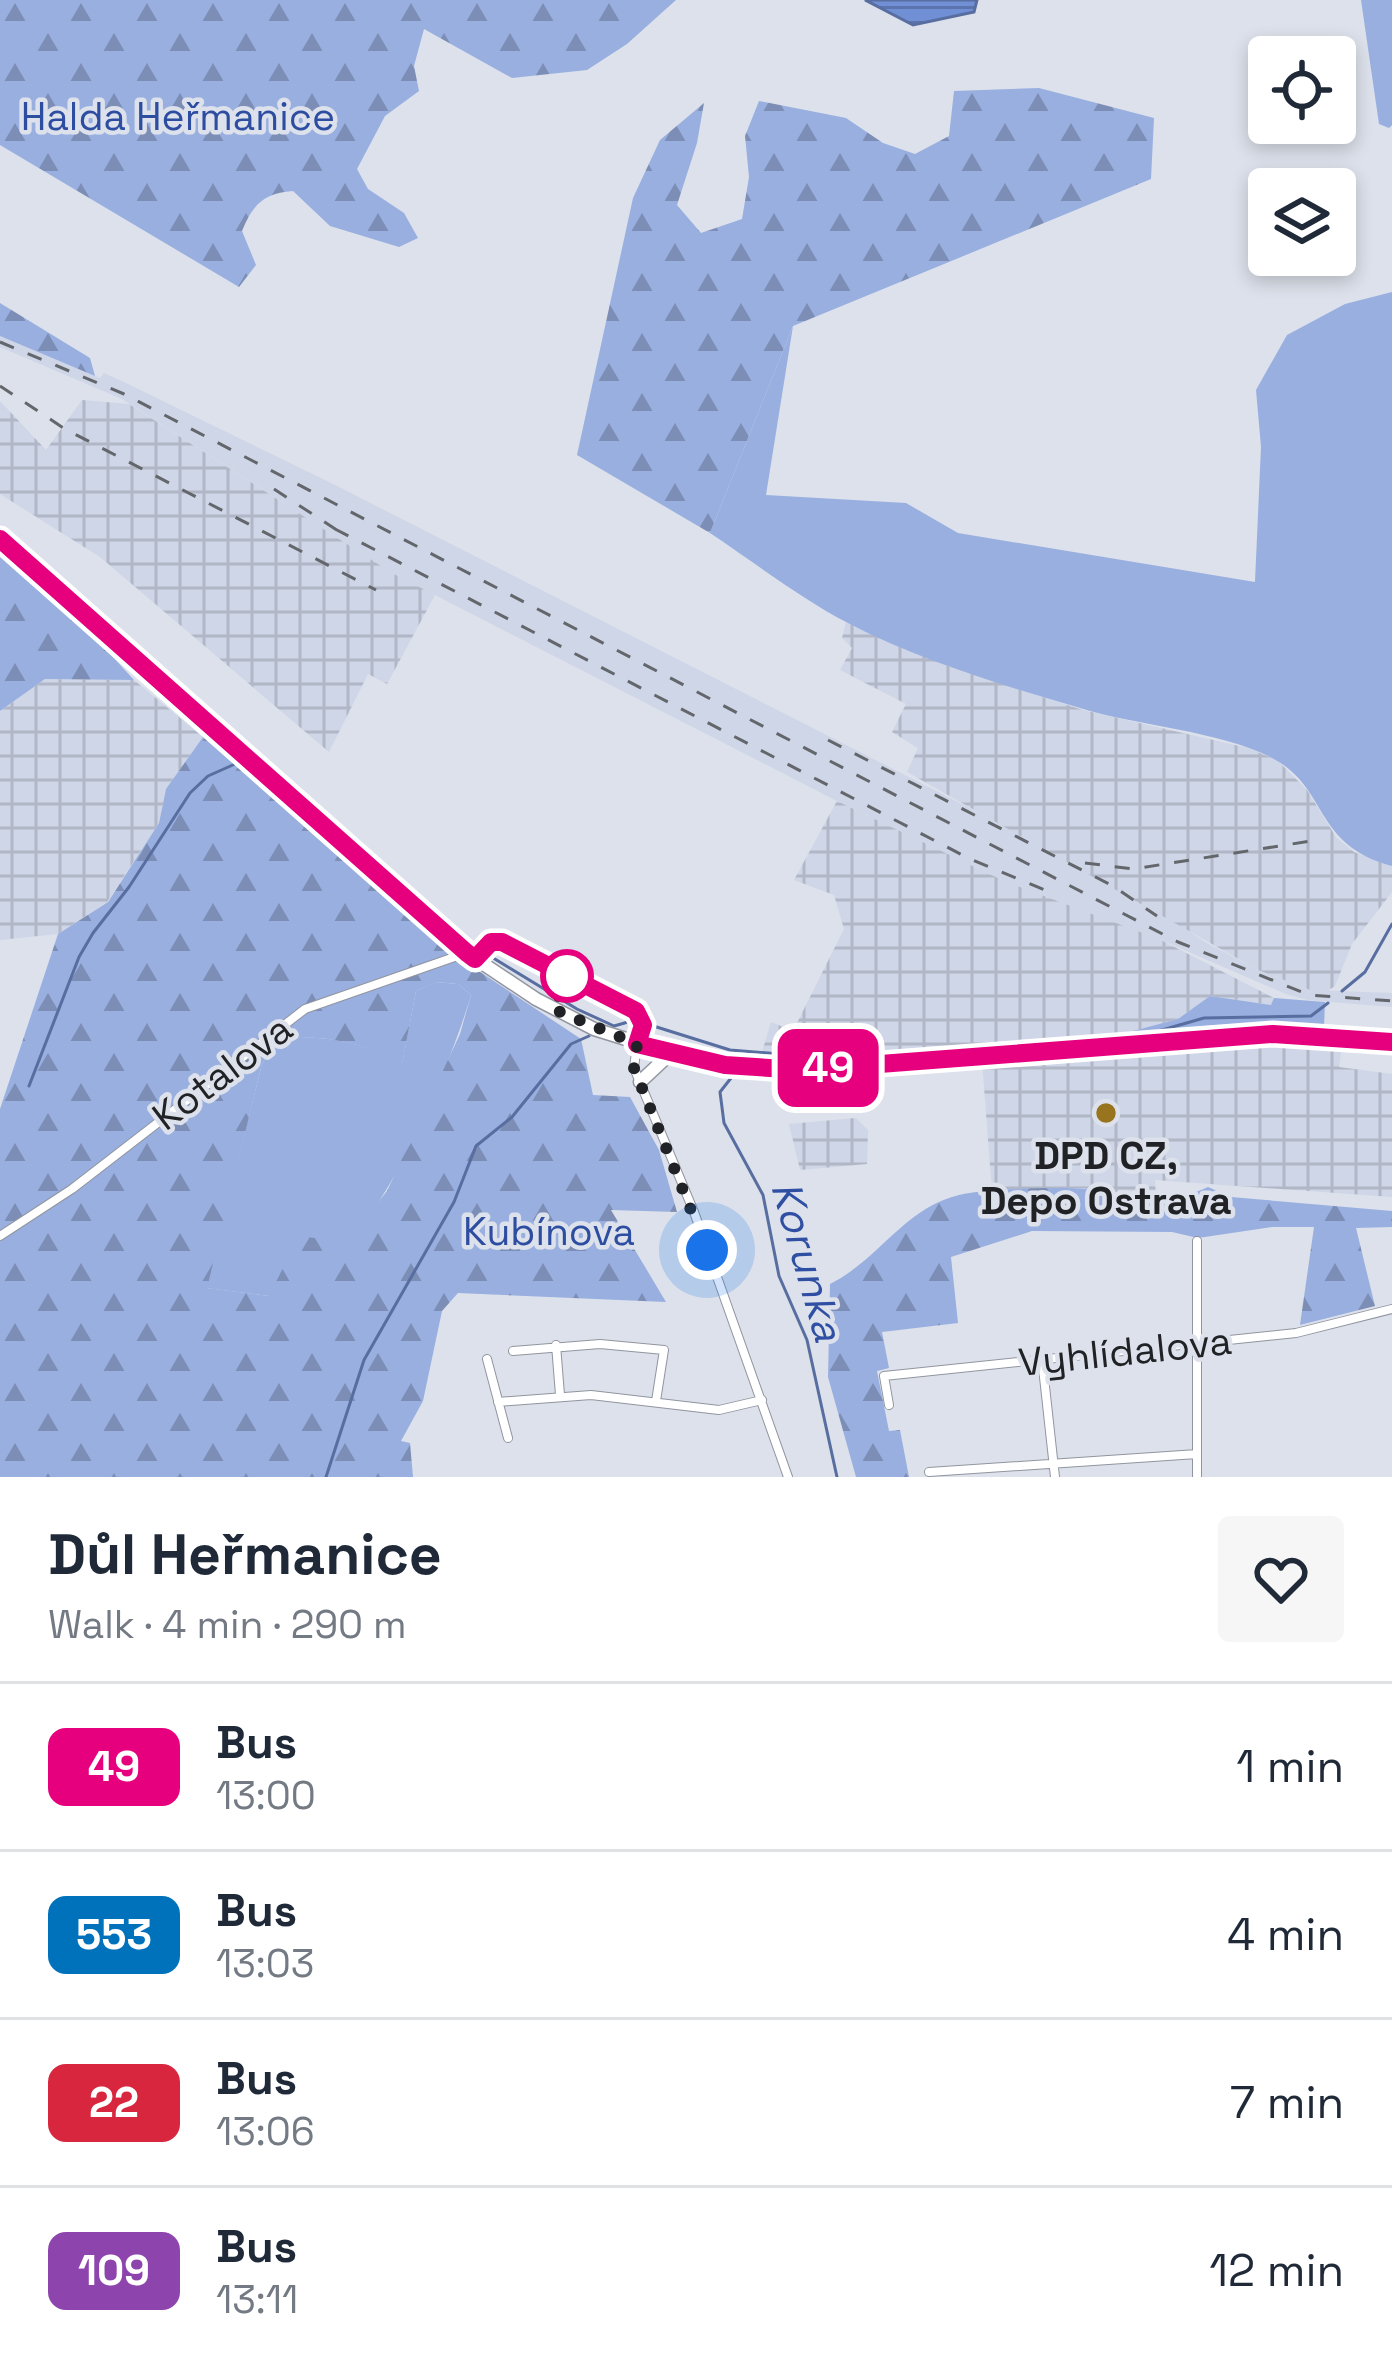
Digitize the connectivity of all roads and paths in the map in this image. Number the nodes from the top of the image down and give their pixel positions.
1 (0, 539) edge
2 (467, 953) junction
3 (1392, 1042) edge
4 (637, 1044) junction
5 (671, 1053) junction
6 (640, 1082) junction
7 (0, 1236) edge
8 (1197, 1241) dead end
9 (1392, 1309) edge
10 (1196, 1343) junction
11 (556, 1345) junction
12 (513, 1351) dead end
13 (487, 1359) dead end
14 (1042, 1359) junction
15 (560, 1395) junction
16 (762, 1400) junction
17 (656, 1401) junction
18 (498, 1402) junction
19 (889, 1406) dead end
20 (508, 1438) dead end
21 (1197, 1454) junction
22 (1054, 1463) junction
23 (929, 1472) dead end
24 (788, 1477) edge
25 (1055, 1477) edge
26 (1197, 1477) edge

1 - 2 main road
2 - 4 main road
2 - 7 street, Kotalova
3 - 5 main road
4 - 5 main road
4 - 6 street
5 - 6 main road
6 - 16 street
8 - 10 street
9 - 10 street, Vyhlídalova
10 - 14 street, Vyhlídalova
10 - 21 street
11 - 12 street
11 - 15 street
11 - 17 street
13 - 18 street
14 - 19 street, Vyhlídalova
14 - 22 street
15 - 17 street
15 - 18 street
16 - 17 street
16 - 24 street
18 - 20 street
21 - 22 street
21 - 26 street
22 - 23 street
22 - 25 street

